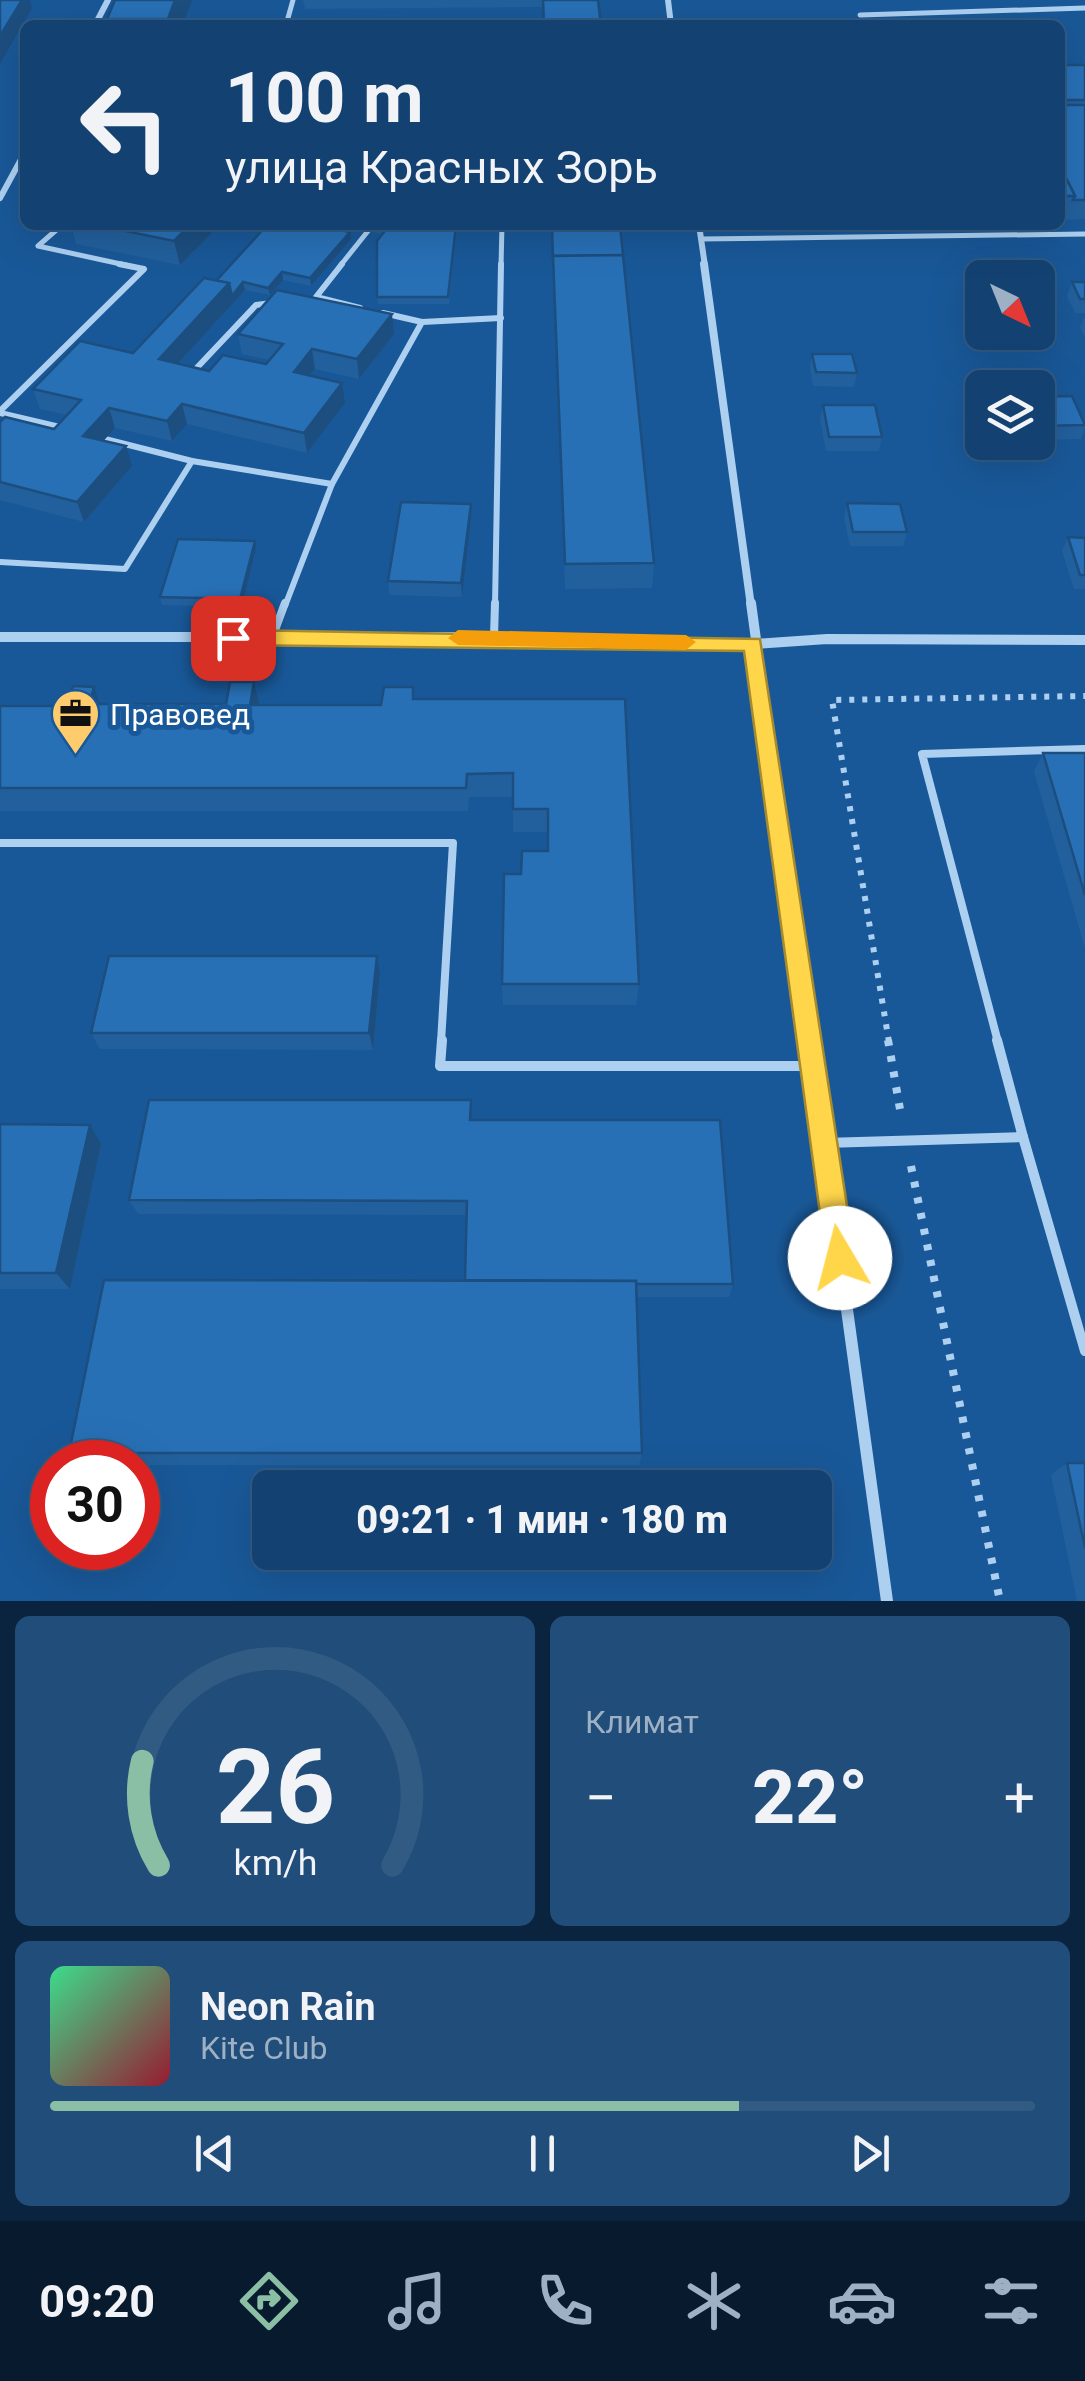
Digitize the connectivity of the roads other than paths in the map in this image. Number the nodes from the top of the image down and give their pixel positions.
1 (1085, 8) edge
2 (860, 15) dead end
3 (20, 161) edge
4 (1, 195) edge
5 (56, 230) edge
6 (502, 230) edge
7 (700, 230) edge
8 (368, 231) dead end
9 (1085, 234) edge
10 (701, 239) junction
11 (316, 298) junction
12 (301, 299) edge
13 (286, 301) edge
14 (501, 318) junction
15 (422, 322) junction
16 (189, 377) edge
17 (0, 412) edge
18 (76, 432) edge
19 (105, 439) edge
20 (192, 461) junction
21 (332, 484) junction
22 (0, 562) edge
23 (0, 638) edge
24 (272, 638) junction
25 (494, 638) junction
26 (1085, 640) edge
27 (753, 644) junction
28 (1085, 750) edge
29 (0, 843) edge
30 (814, 1066) junction
31 (1023, 1137) junction
32 (825, 1143) junction
33 (1085, 1351) edge
34 (886, 1601) edge

1 - 2 lane
3 - 4 street
5 - 17 lane
6 - 14 lane
7 - 10 street
8 - 11 lane
9 - 10 lane
10 - 27 street
11 - 12 lane
11 - 15 lane
13 - 16 lane
14 - 15 lane
14 - 25 lane
15 - 21 lane
17 - 18 lane
19 - 20 lane
20 - 21 lane
20 - 22 lane
21 - 24 lane
23 - 24 street
24 - 25 street
25 - 27 street
26 - 27 street
27 - 30 street
28 - 31 lane
29 - 30 lane
30 - 32 street
31 - 32 lane
31 - 33 lane
32 - 34 street

